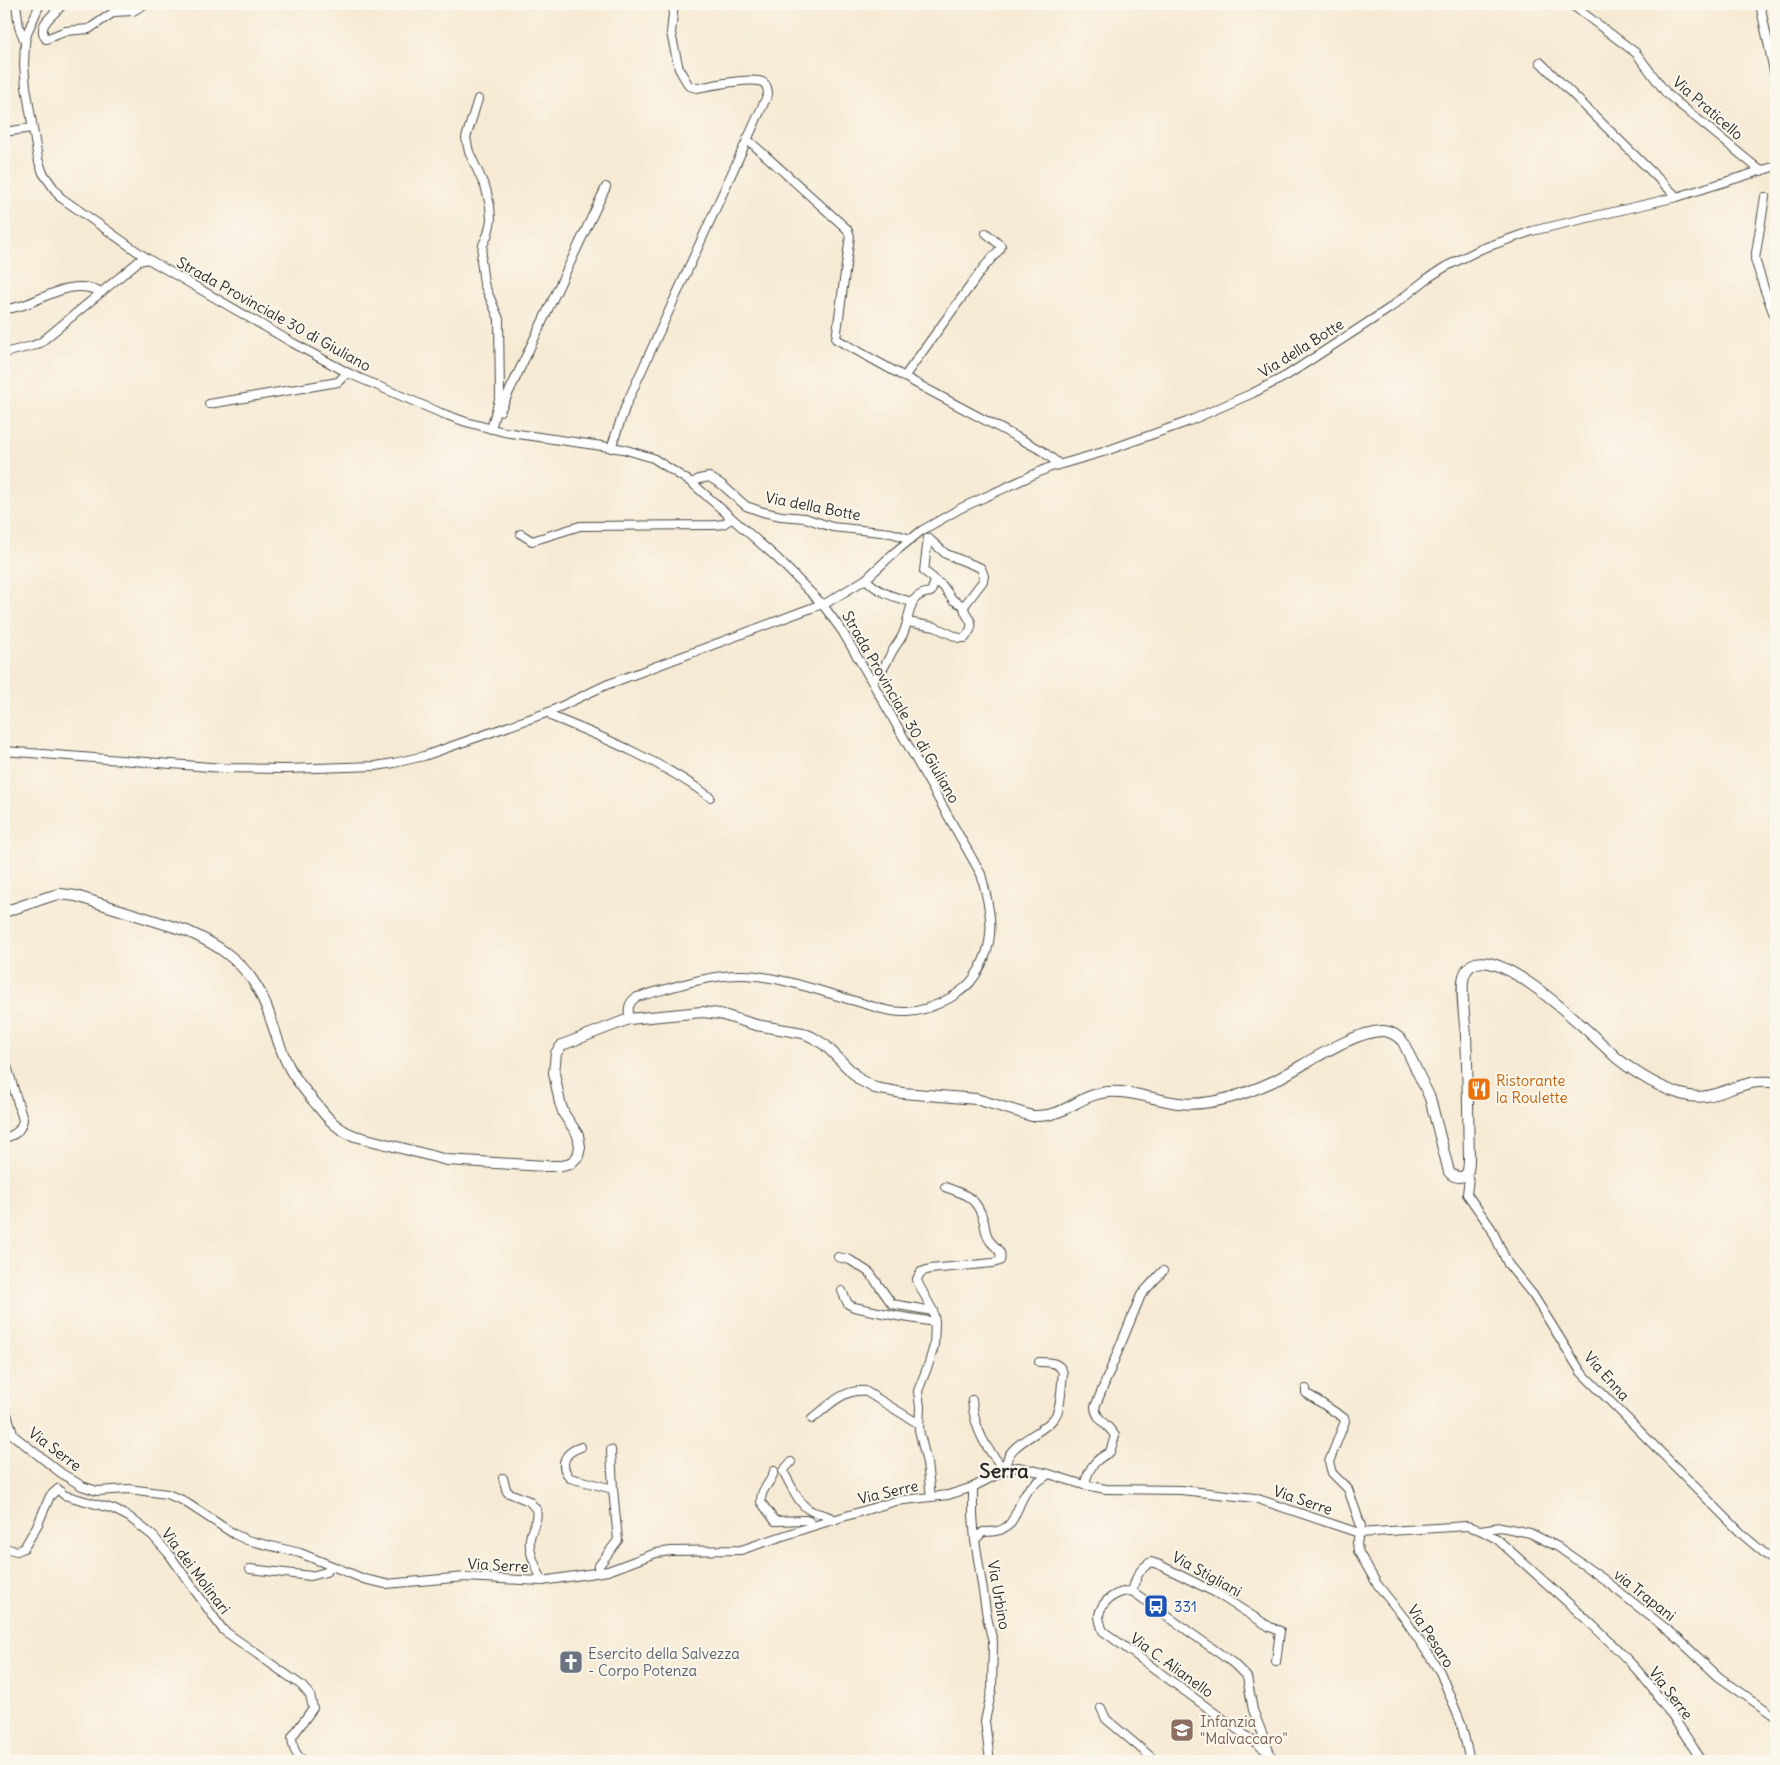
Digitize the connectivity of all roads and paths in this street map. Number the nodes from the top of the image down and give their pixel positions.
1 (16, 4) edge
2 (40, 4) edge
3 (62, 4) edge
4 (145, 4) edge
5 (674, 4) edge
6 (1572, 4) edge
7 (1760, 4) edge
8 (25, 42) junction
9 (1540, 62) dead end
10 (1776, 81) edge
11 (478, 99) dead end
12 (32, 128) junction
13 (4, 132) edge
14 (747, 139) junction
15 (1776, 166) edge
16 (1761, 171) junction
17 (606, 187) dead end
18 (1677, 197) junction
19 (1765, 197) dead end
20 (986, 233) dead end
21 (148, 258) junction
22 (102, 292) junction
23 (4, 309) edge
24 (1776, 320) edge
25 (4, 353) edge
26 (347, 373) junction
27 (904, 377) junction
28 (209, 404) dead end
29 (491, 429) junction
30 (611, 448) junction
31 (1059, 464) junction
32 (692, 483) junction
33 (732, 519) junction
34 (521, 534) dead end
35 (911, 539) junction
36 (866, 579) junction
37 (935, 581) junction
38 (912, 602) junction
39 (823, 604) junction
40 (964, 606) junction
41 (907, 622) junction
42 (871, 680) junction
43 (549, 712) junction
44 (4, 751) edge
45 (710, 797) dead end
46 (4, 912) edge
47 (629, 1019) junction
48 (4, 1056) edge
49 (1776, 1084) edge
50 (4, 1138) edge
51 (1466, 1174) junction
52 (945, 1186) dead end
53 (838, 1257) dead end
54 (1163, 1271) dead end
55 (842, 1291) dead end
56 (933, 1311) junction
57 (935, 1322) junction
58 (1039, 1362) dead end
59 (1306, 1389) dead end
60 (972, 1400) dead end
61 (4, 1404) edge
62 (812, 1418) dead end
63 (919, 1424) junction
64 (4, 1428) edge
65 (13, 1434) junction
66 (581, 1447) dead end
67 (612, 1450) dead end
68 (791, 1462) dead end
69 (1006, 1470) junction
70 (774, 1471) dead end
71 (61, 1474) junction
72 (1049, 1474) junction
73 (503, 1478) dead end
74 (1084, 1485) junction
75 (973, 1487) junction
76 (58, 1489) junction
77 (613, 1489) junction
78 (931, 1497) junction
79 (834, 1520) junction
80 (813, 1526) junction
81 (1480, 1530) junction
82 (1359, 1533) junction
83 (975, 1540) junction
84 (4, 1548) edge
85 (1776, 1563) edge
86 (331, 1567) junction
87 (250, 1569) dead end
88 (600, 1572) junction
89 (542, 1581) junction
90 (1132, 1591) junction
91 (1276, 1662) dead end
92 (1101, 1708) dead end
93 (1776, 1717) edge
94 (1268, 1752) junction
95 (305, 1761) edge
96 (990, 1761) edge
97 (1153, 1761) edge
98 (1273, 1761) edge
99 (1470, 1761) edge
100 (1702, 1761) edge

1 - 8 street
2 - 8 street, Strada Provinciale 30 di Giuliano
3 - 4 street
5 - 14 street
6 - 16 street, Via Praticello
7 - 10 street
8 - 12 street, Strada Provinciale 30 di Giuliano
9 - 18 street
11 - 29 street
12 - 13 street
12 - 21 street, Strada Provinciale 30 di Giuliano
14 - 27 street
14 - 30 street
15 - 16 street, Via della Botte
16 - 18 street, Via della Botte
17 - 29 street
18 - 31 street, Via della Botte
19 - 24 street
20 - 27 street
21 - 22 street
21 - 26 street, Strada Provinciale 30 di Giuliano
22 - 23 street
22 - 25 street
26 - 28 street
26 - 29 street, Strada Provinciale 30 di Giuliano
27 - 31 street
29 - 30 street, Strada Provinciale 30 di Giuliano
30 - 32 street, Strada Provinciale 30 di Giuliano
31 - 35 street, Via della Botte
32 - 33 street, Strada Provinciale 30 di Giuliano
32 - 35 street, Via della Botte
33 - 34 street
33 - 39 street, Strada Provinciale 30 di Giuliano
35 - 36 street, Via della Botte
36 - 38 street
36 - 39 street, Via della Botte
37 - 38 street
37 - 40 street
37 - 40 street
38 - 41 street
39 - 42 street, Strada Provinciale 30 di Giuliano
39 - 43 street, Via della Botte
40 - 41 street
41 - 42 street
42 - 47 street, Strada Provinciale 30 di Giuliano
43 - 44 street, Via della Botte
43 - 45 street
46 - 47 main road
47 - 51 main road
48 - 50 street
49 - 51 main road
51 - 85 street, Via Enna
52 - 56 street
53 - 56 street
54 - 74 street
55 - 57 street
56 - 57 street
57 - 63 street
58 - 69 street
59 - 82 street, Via Pesaro
60 - 69 street
61 - 65 street, Via Serre
62 - 63 street
63 - 78 street
64 - 65 street, Via Serre
65 - 71 street, Via Serre
66 - 77 street
67 - 77 street
68 - 79 street
69 - 72 street, Via Serre
69 - 75 street, Via Serre
70 - 80 street
71 - 76 street
71 - 86 street, Via Serre
72 - 74 street, Via Serre
72 - 83 street
73 - 89 street
74 - 82 street, Via Serre
75 - 78 street, Via Serre
75 - 83 street, Via Urbino
76 - 84 street
76 - 95 street, Via dei Molinari
77 - 88 street
78 - 79 street, Via Serre
79 - 80 street, Via Serre
80 - 88 street, Via Serre
81 - 82 street, Via Serre
81 - 93 street, via Trapani
81 - 100 street, Via Serre
82 - 99 street, Via Pesaro
83 - 96 street, Via Urbino
86 - 87 street
86 - 89 street, Via Serre
88 - 89 street, Via Serre
90 - 91 street, Via Stigliani
90 - 94 street
90 - 94 street, Via C. Alianello
92 - 97 street
94 - 98 street

